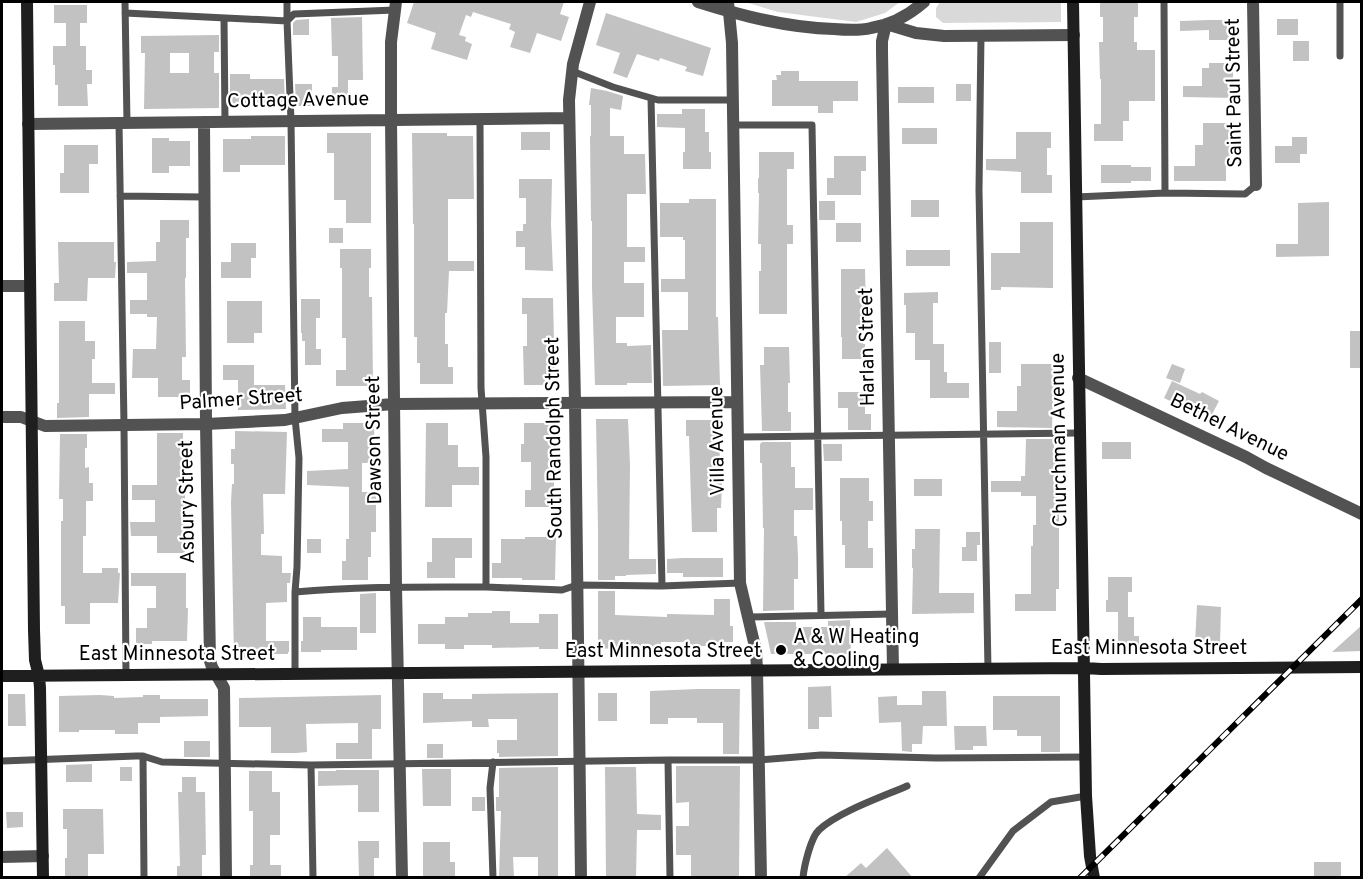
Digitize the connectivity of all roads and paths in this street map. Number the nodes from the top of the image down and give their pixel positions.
1 (27, 2) edge
2 (125, 2) edge
3 (287, 2) edge
4 (590, 2) edge
5 (698, 2) edge
6 (924, 2) edge
7 (1073, 2) edge
8 (1164, 2) edge
9 (1253, 2) edge
10 (1340, 2) edge
11 (396, 6) edge
12 (729, 6) edge
13 (125, 13) junction
14 (224, 18) junction
15 (287, 21) junction
16 (886, 24) junction
17 (981, 35) junction
18 (1074, 35) junction
19 (1340, 56) dead end
20 (572, 71) junction
21 (651, 98) junction
22 (733, 100) junction
23 (569, 118) junction
24 (480, 119) junction
25 (391, 120) junction
26 (291, 121) junction
27 (204, 122) junction
28 (225, 122) junction
29 (123, 123) junction
30 (28, 124) junction
31 (734, 125) junction
32 (1256, 185) joint
33 (1165, 193) junction
34 (120, 196) junction
35 (204, 197) junction
36 (1077, 198) junction
37 (2, 286) edge
38 (30, 286) junction
39 (1078, 378) junction
40 (657, 402) junction
41 (737, 402) junction
42 (575, 403) junction
43 (394, 404) junction
44 (483, 404) junction
45 (2, 417) edge
46 (295, 418) junction
47 (32, 422) junction
48 (206, 424) junction
49 (124, 425) junction
50 (1079, 433) junction
51 (984, 435) junction
52 (889, 436) junction
53 (738, 437) junction
54 (818, 437) junction
55 (1362, 514) edge
56 (740, 583) junction
57 (577, 585) junction
58 (662, 586) junction
59 (396, 587) junction
60 (486, 587) junction
61 (295, 592) junction
62 (821, 614) junction
63 (892, 614) junction
64 (747, 617) junction
65 (1085, 668) junction
66 (1362, 668) edge
67 (893, 669) junction
68 (988, 669) junction
69 (757, 670) junction
70 (578, 672) junction
71 (398, 673) junction
72 (295, 674) junction
73 (126, 675) junction
74 (217, 675) junction
75 (2, 676) edge
76 (39, 676) junction
77 (143, 756) junction
78 (1086, 757) junction
79 (41, 760) junction
80 (668, 760) junction
81 (760, 760) junction
82 (2, 761) edge
83 (579, 761) junction
84 (493, 762) junction
85 (224, 763) junction
86 (400, 763) junction
87 (311, 765) junction
88 (907, 786) dead end
89 (1086, 796) junction
90 (43, 856) junction
91 (2, 857) edge
92 (43, 878) edge
93 (144, 878) edge
94 (226, 878) edge
95 (313, 878) edge
96 (402, 878) edge
97 (493, 878) edge
98 (581, 878) edge
99 (670, 878) edge
100 (761, 878) edge
101 (803, 878) edge
102 (979, 878) edge
103 (1094, 878) edge

1 - 30 street
2 - 13 lane
3 - 15 lane
4 - 20 street, South Randolph Street
5 - 12 street
6 - 16 street
7 - 18 street, Churchman Avenue
8 - 33 lane
9 - 32 street, Saint Paul Street
10 - 19 lane
11 - 15 lane
11 - 25 street, Dawson Street
12 - 16 street
12 - 22 street, Villa Avenue
13 - 14 lane
13 - 29 lane
14 - 15 lane
14 - 28 lane
15 - 26 lane
16 - 17 street
16 - 52 street, Harlan Street
17 - 18 street
17 - 51 lane
18 - 36 street, Churchman Avenue
20 - 21 lane
20 - 23 street, South Randolph Street
21 - 22 lane
21 - 40 lane
22 - 31 street, Villa Avenue
23 - 24 street, Cottage Avenue
23 - 42 street, South Randolph Street
24 - 25 street, Cottage Avenue
24 - 44 lane
25 - 26 street, Cottage Avenue
25 - 43 street, Dawson Street
26 - 28 street, Cottage Avenue
26 - 46 lane
27 - 28 street, Cottage Avenue
27 - 29 street, Cottage Avenue
27 - 35 street, Asbury Street
29 - 30 street, Cottage Avenue
29 - 34 lane
30 - 38 street
31 - 41 street, Villa Avenue
31 - 54 lane
32 - 33 lane
33 - 36 lane
34 - 35 lane
34 - 49 lane
35 - 48 street, Asbury Street
36 - 39 street, Churchman Avenue
37 - 38 street
38 - 47 street
39 - 50 street, Churchman Avenue
39 - 55 street, Bethel Avenue
40 - 41 street, Palmer Street
40 - 42 street, Palmer Street
40 - 58 lane
41 - 53 street, Villa Avenue
42 - 44 street, Palmer Street
42 - 57 street, South Randolph Street
43 - 44 street, Palmer Street
43 - 46 street, Palmer Street
43 - 59 street, Dawson Street
44 - 60 lane
45 - 47 street, Palmer Street
46 - 48 street, Palmer Street
46 - 61 lane
47 - 49 street, Palmer Street
47 - 76 street
48 - 49 street, Palmer Street
48 - 74 street, Asbury Street
49 - 73 lane
50 - 51 lane
50 - 65 street, Churchman Avenue
51 - 52 lane
51 - 68 lane
52 - 54 lane
52 - 63 street, Harlan Street
53 - 54 lane
53 - 56 street, Villa Avenue
54 - 62 lane
56 - 58 lane
56 - 64 street, Villa Avenue
57 - 58 lane
57 - 60 lane
57 - 70 street, South Randolph Street
59 - 60 lane
59 - 61 lane
59 - 71 street, Dawson Street
61 - 72 lane
62 - 63 lane
62 - 64 lane
63 - 67 street, Harlan Street
64 - 69 street, Villa Avenue
65 - 66 street, East Minnesota Street
65 - 68 street, East Minnesota Street
65 - 78 street, Churchman Avenue
67 - 68 street, East Minnesota Street
67 - 69 street, East Minnesota Street
69 - 70 street, East Minnesota Street
69 - 81 street, Villa Avenue
70 - 71 street, East Minnesota Street
70 - 83 street, South Randolph Street
71 - 72 street, East Minnesota Street
71 - 86 street, Dawson Street
72 - 74 street, East Minnesota Street
73 - 74 street, East Minnesota Street
73 - 76 street, East Minnesota Street
74 - 85 street, Asbury Street
75 - 76 street, East Minnesota Street
76 - 79 street
77 - 79 lane
77 - 85 lane
77 - 93 lane
78 - 81 lane
78 - 89 street, Churchman Avenue
79 - 82 lane
79 - 90 street
80 - 81 lane
80 - 83 lane
80 - 99 lane
81 - 100 street, Villa Avenue
83 - 84 lane
83 - 98 street, South Randolph Street
84 - 86 lane
84 - 97 lane
85 - 87 lane
85 - 94 street, Asbury Street
86 - 87 lane
86 - 96 street, Dawson Street
87 - 95 lane
88 - 101 lane
89 - 102 lane
89 - 103 street, Churchman Avenue
90 - 91 street
90 - 92 street

